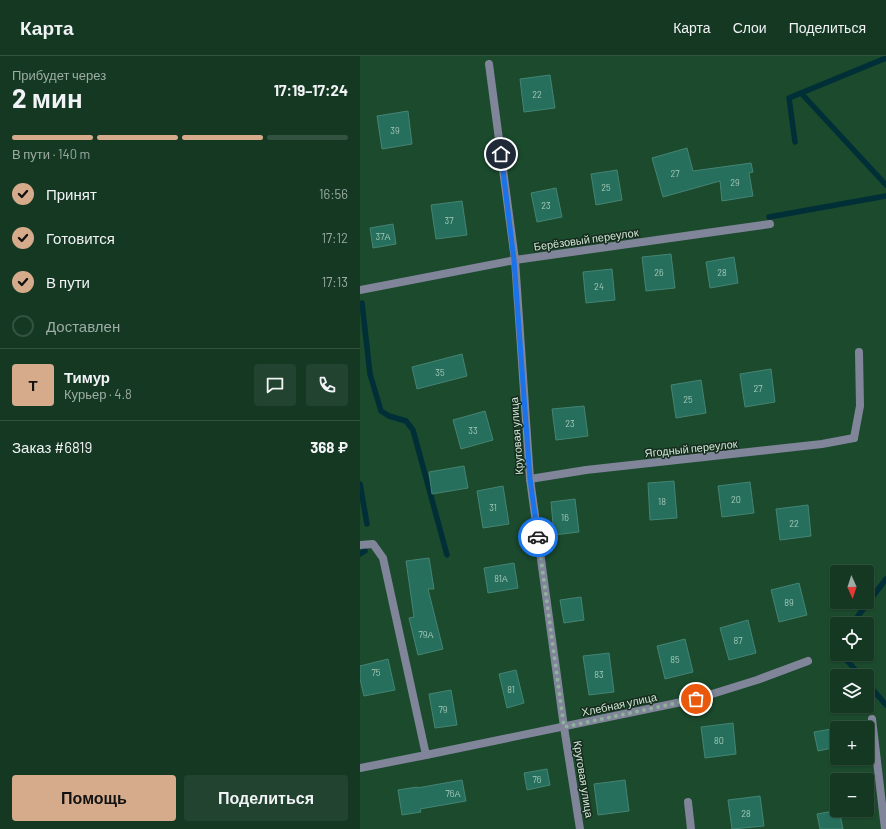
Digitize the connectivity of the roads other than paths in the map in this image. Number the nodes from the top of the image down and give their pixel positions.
1 (489, 64) dead end
2 (770, 224) dead end
3 (514, 260) junction
4 (360, 290) edge
5 (859, 352) dead end
6 (530, 479) junction
7 (360, 545) edge
8 (808, 661) dead end
9 (872, 719) dead end
10 (564, 727) junction
11 (426, 755) junction
12 (360, 768) edge
13 (688, 802) dead end
14 (580, 829) edge
15 (691, 829) edge
16 (885, 829) edge

1 - 3 street, Круговая улица
2 - 3 street, Берёзовый переулок
3 - 4 street, Берёзовый переулок
3 - 6 street, Круговая улица
5 - 6 street, Ягодный переулок
6 - 10 street, Круговая улица
7 - 11 street
8 - 10 street, Хлебная улица
9 - 16 street
10 - 11 street, Хлебная улица
10 - 14 street, Круговая улица
11 - 12 street, Хлебная улица
13 - 15 street

